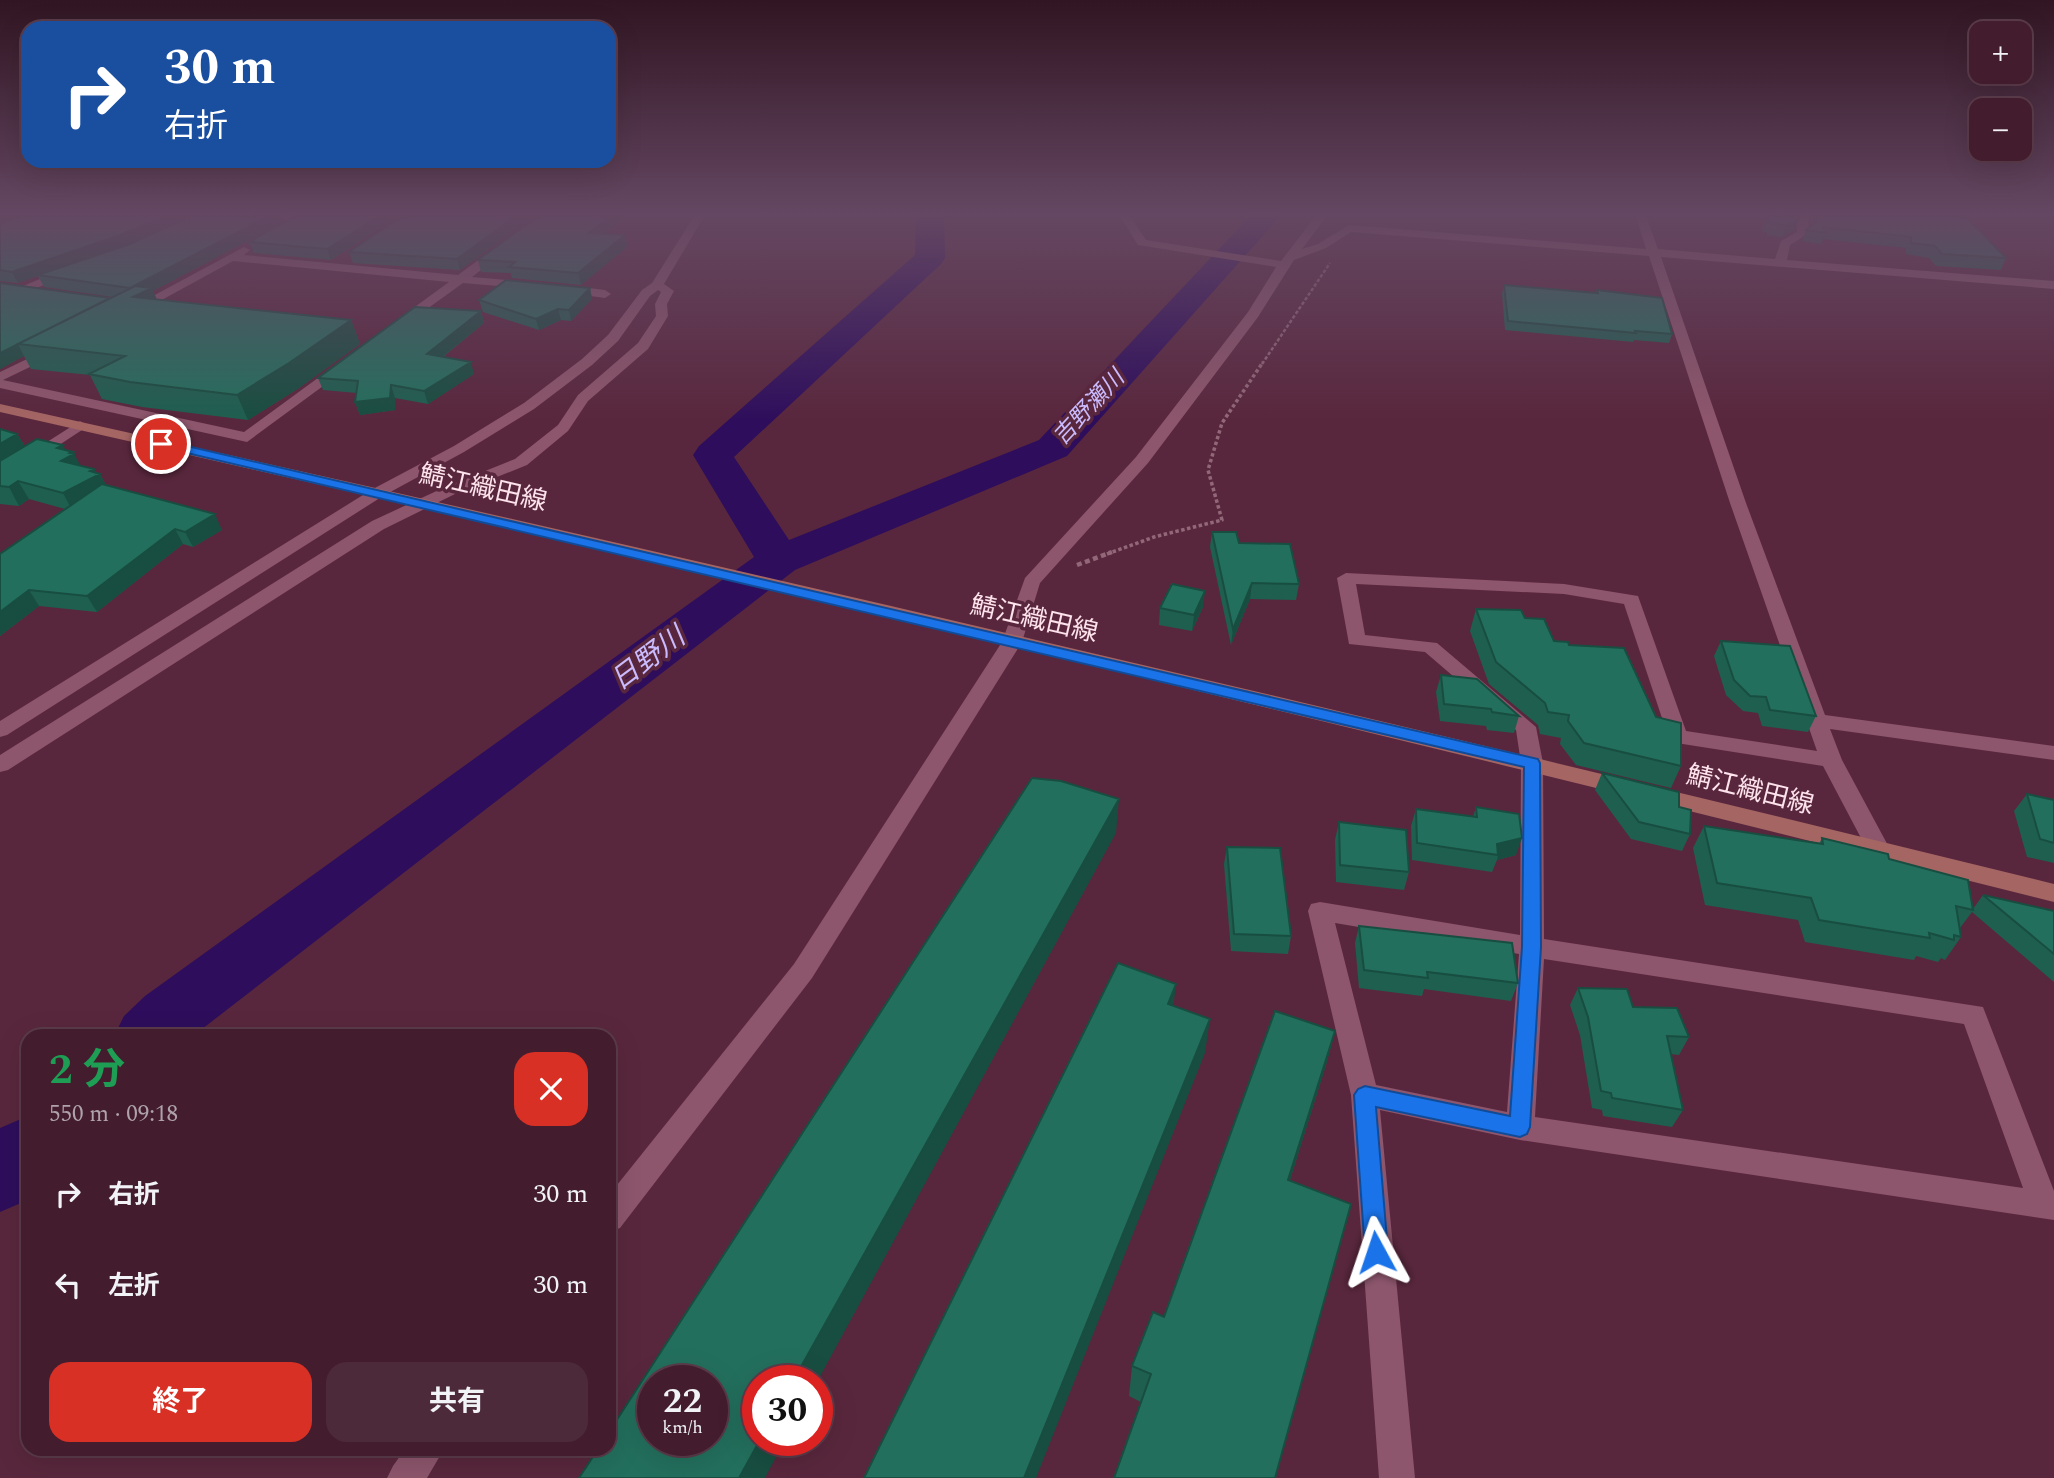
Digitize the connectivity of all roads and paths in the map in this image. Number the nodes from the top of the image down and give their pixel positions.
1 (35, 282) edge
2 (181, 282) edge
3 (457, 282) edge
4 (480, 282) edge
5 (659, 282) edge
6 (1274, 282) edge
7 (1319, 282) edge
8 (1665, 282) edge
9 (2015, 282) edge
10 (657, 285) junction
11 (2054, 285) edge
12 (48, 293) edge
13 (605, 294) dead end
14 (115, 319) edge
15 (393, 330) edge
16 (69, 342) edge
17 (359, 355) edge
18 (0, 377) edge
19 (0, 384) edge
20 (0, 408) edge
21 (80, 425) junction
22 (0, 479) edge
23 (377, 493) junction
24 (1031, 582) junction
25 (1012, 642) junction
26 (1818, 721) junction
27 (0, 730) edge
28 (2054, 753) edge
29 (1831, 760) junction
30 (1532, 763) junction
31 (0, 765) edge
32 (1879, 852) junction
33 (2054, 893) edge
34 (1532, 947) junction
35 (1365, 1095) junction
36 (1520, 1127) junction
37 (2049, 1205) edge
38 (616, 1208) edge
39 (422, 1456) edge
40 (405, 1478) edge
41 (1397, 1478) edge

1 - 12 street
2 - 14 street
3 - 15 street
4 - 13 street
5 - 10 street
6 - 24 street
7 - 24 path
8 - 26 street
9 - 11 street
10 - 23 street
10 - 31 street
16 - 18 street
17 - 19 street
20 - 21 main road, 鯖江織田線
21 - 22 street
21 - 23 main road, 鯖江織田線
23 - 25 main road, 鯖江織田線
23 - 27 street
24 - 25 street
25 - 30 main road, 鯖江織田線
25 - 38 street
26 - 28 street
26 - 29 street
29 - 30 street
29 - 32 street
30 - 32 main road, 鯖江織田線
30 - 34 street
32 - 33 main road, 鯖江織田線
34 - 35 street
34 - 36 street
34 - 37 street
35 - 36 street
35 - 41 street
36 - 37 street
39 - 40 street

